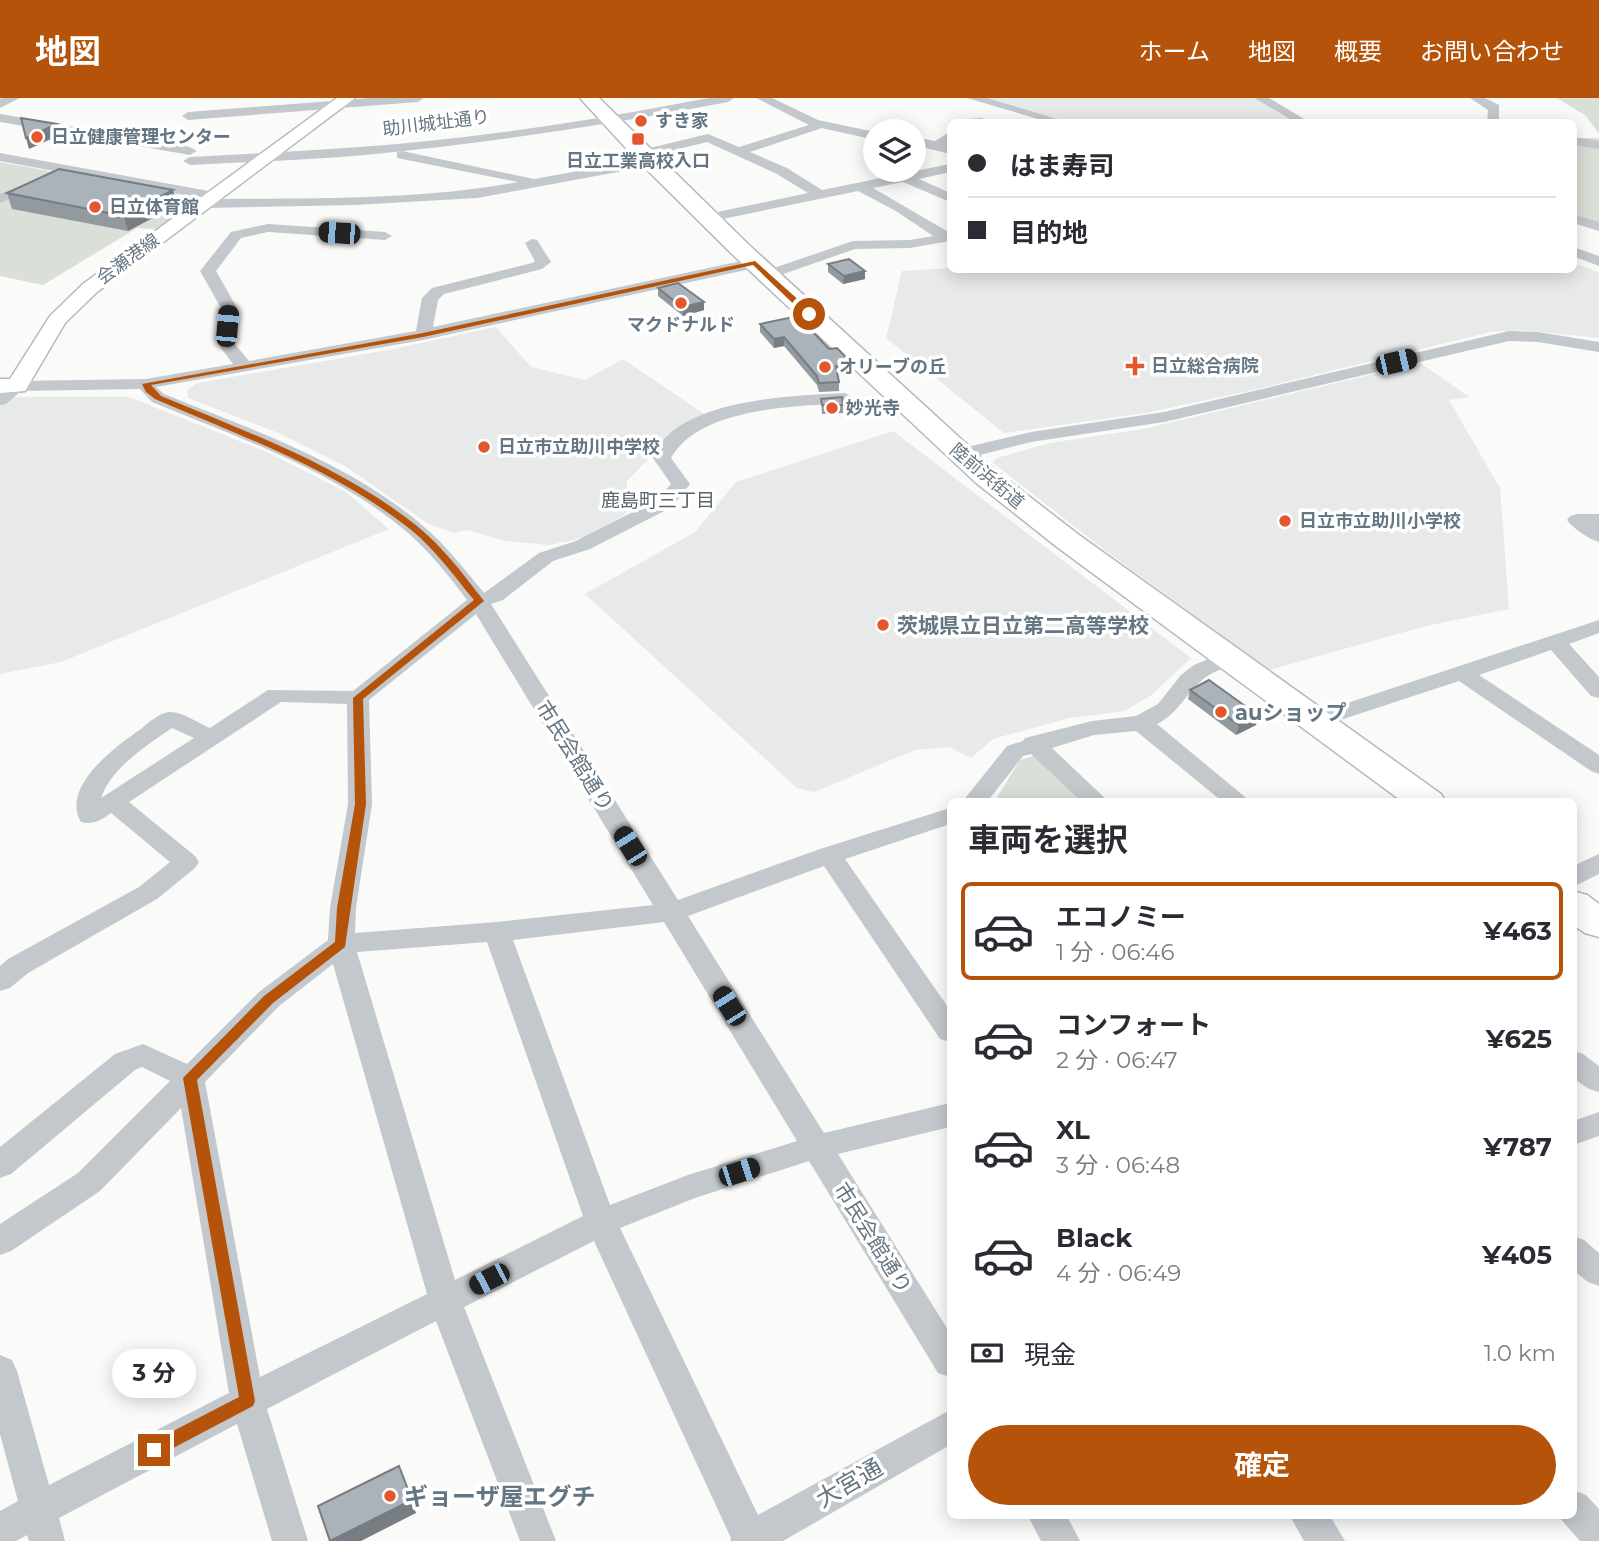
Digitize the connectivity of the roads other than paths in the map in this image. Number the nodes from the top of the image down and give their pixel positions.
1 (14, 98) edge
2 (191, 98) edge
3 (415, 98) edge
4 (589, 98) edge
5 (728, 98) edge
6 (762, 98) edge
7 (973, 98) edge
8 (1260, 98) edge
9 (1476, 98) edge
10 (342, 102) edge
11 (0, 104) edge
12 (0, 118) edge
13 (1046, 119) edge
14 (1298, 119) edge
15 (1493, 119) edge
16 (610, 121) junction
17 (815, 123) junction
18 (863, 132) edge
19 (1577, 142) edge
20 (926, 144) edge
21 (1599, 145) edge
22 (944, 148) edge
23 (382, 149) junction
24 (738, 152) junction
25 (272, 154) junction
26 (0, 158) edge
27 (646, 158) junction
28 (194, 164) junction
29 (64, 169) junction
30 (947, 169) edge
31 (926, 173) joint
32 (879, 182) edge
33 (915, 182) edge
34 (947, 182) edge
35 (540, 183) junction
36 (158, 186) junction
37 (859, 186) junction
38 (820, 195) junction
39 (947, 197) edge
40 (0, 200) edge
41 (708, 218) junction
42 (1577, 220) edge
43 (1599, 228) edge
44 (386, 236) dead end
45 (947, 236) edge
46 (947, 237) edge
47 (532, 243) dead end
48 (1577, 253) edge
49 (1599, 261) edge
50 (761, 269) junction
51 (423, 335) junction
52 (1599, 347) edge
53 (243, 367) junction
54 (146, 384) junction
55 (6, 391) edge
56 (845, 398) edge
57 (960, 454) junction
58 (1599, 520) edge
59 (1599, 536) edge
60 (479, 601) junction
61 (1599, 626) edge
62 (1555, 642) junction
63 (1227, 658) junction
64 (1463, 674) junction
65 (1599, 691) edge
66 (358, 698) junction
67 (1316, 721) junction
68 (1141, 723) junction
69 (211, 737) junction
70 (1033, 743) junction
71 (1599, 766) edge
72 (977, 798) edge
73 (1093, 798) edge
74 (1235, 798) edge
75 (1422, 798) edge
76 (113, 802) junction
77 (947, 817) edge
78 (830, 855) junction
79 (1599, 863) edge
80 (1577, 876) edge
81 (1577, 908) edge
82 (671, 912) junction
83 (1599, 923) edge
84 (497, 932) junction
85 (341, 944) junction
86 (0, 981) edge
87 (947, 1027) edge
88 (1577, 1065) edge
89 (190, 1078) junction
90 (1599, 1081) edge
91 (947, 1116) edge
92 (1599, 1124) edge
93 (1577, 1132) edge
94 (816, 1147) junction
95 (0, 1165) edge
96 (601, 1222) junction
97 (0, 1241) edge
98 (1577, 1253) edge
99 (1599, 1272) edge
100 (445, 1301) junction
101 (947, 1357) edge
102 (0, 1371) edge
103 (247, 1401) junction
104 (947, 1428) edge
105 (1577, 1512) edge
106 (1048, 1519) edge
107 (1310, 1519) edge
108 (42, 1526) edge
109 (0, 1530) edge
110 (1599, 1535) edge
111 (290, 1541) edge
112 (538, 1541) edge
113 (750, 1541) edge
114 (1062, 1541) edge
115 (1327, 1541) edge

1 - 11 street
2 - 28 street
3 - 10 street
4 - 16 highway, 陸前浜街道
5 - 16 street, 助川城址通り
6 - 17 street
7 - 13 street
8 - 14 street
9 - 15 street
10 - 25 main road, 会瀬港線
10 - 28 street
12 - 28 street
16 - 23 street, 助川城址通り
16 - 27 highway, 陸前浜街道
17 - 18 street
17 - 24 street
19 - 21 street
20 - 22 street
23 - 25 street, 助川城址通り
23 - 35 street
24 - 27 street
24 - 38 street
25 - 28 main road, 会瀬港線
25 - 28 street, 助川城址通り
26 - 29 street
27 - 35 street
27 - 41 highway, 陸前浜街道
28 - 35 street
28 - 36 street
28 - 36 street
28 - 55 main road, 会瀬港線
29 - 36 street
29 - 40 street
30 - 31 street
31 - 34 street
32 - 37 street
33 - 39 street
37 - 38 street
37 - 45 street
38 - 41 street
41 - 50 highway, 陸前浜街道
42 - 43 street
44 - 53 street
46 - 50 street
47 - 51 street
48 - 49 street
50 - 51 street
50 - 57 highway, 陸前浜街道
51 - 53 street
52 - 57 street
53 - 54 street
54 - 55 street
54 - 60 street, 市民会館通り
56 - 60 street
57 - 63 highway, 陸前浜街道
58 - 59 street
60 - 66 street
60 - 82 street, 市民会館通り
61 - 62 street
62 - 64 street
62 - 65 street
63 - 67 highway, 陸前浜街道
63 - 68 street
64 - 67 street
64 - 71 street
66 - 69 street
66 - 85 street
67 - 75 highway, 陸前浜街道
68 - 70 street
68 - 74 street
69 - 76 street
69 - 76 street
70 - 72 street
70 - 73 street
76 - 86 street
77 - 78 street
78 - 82 street
78 - 87 street
79 - 80 street
81 - 83 highway
82 - 84 street
82 - 94 street, 市民会館通り
84 - 85 street
84 - 96 street
85 - 89 street
85 - 100 street
88 - 90 street
89 - 95 street
89 - 97 street
89 - 103 street
91 - 94 street
92 - 93 street
94 - 96 street
94 - 101 street, 市民会館通り
96 - 100 street
96 - 113 street
98 - 99 street
100 - 103 street
100 - 112 street
102 - 108 street
103 - 108 street
103 - 111 street
104 - 113 street, 大宮通
105 - 110 street
106 - 114 street
107 - 115 street
108 - 109 street

